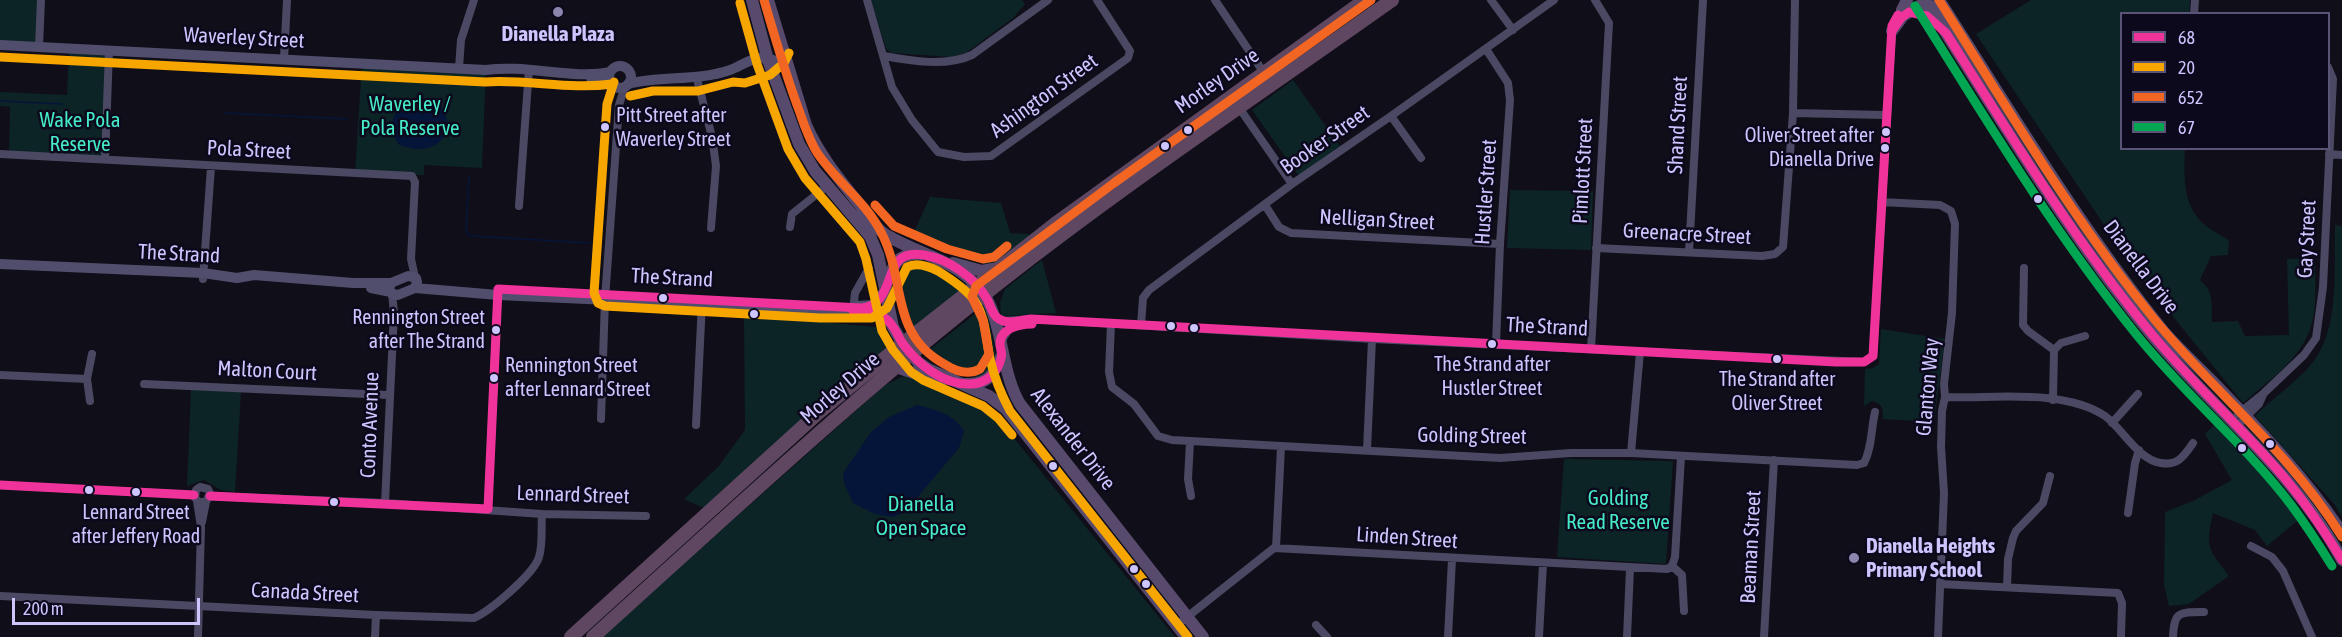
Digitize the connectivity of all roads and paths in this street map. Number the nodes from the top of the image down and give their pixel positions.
1 (41, 0) edge
2 (288, 0) edge
3 (474, 0) edge
4 (752, 0) edge
5 (768, 0) edge
6 (867, 0) edge
7 (1048, 0) edge
8 (1097, 0) edge
9 (1215, 0) edge
10 (1365, 0) edge
11 (1392, 0) edge
12 (1491, 0) edge
13 (1554, 0) edge
14 (1595, 0) edge
15 (1703, 0) edge
16 (1795, 0) edge
17 (1916, 0) edge
18 (1925, 0) edge
19 (1931, 0) edge
20 (1939, 0) edge
21 (1906, 7) edge
22 (1947, 13) junction
23 (1513, 30) junction
24 (1892, 31) joint
25 (1946, 33) junction
26 (779, 39) junction
27 (0, 45) edge
28 (1314, 46) junction
29 (39, 47) junction
30 (1486, 50) junction
31 (108, 51) junction
32 (884, 56) junction
33 (284, 59) junction
34 (768, 60) junction
35 (459, 68) junction
36 (529, 71) junction
37 (629, 71) junction
38 (2330, 71) edge
39 (610, 72) junction
40 (790, 72) junction
41 (1264, 73) junction
42 (573, 74) junction
43 (652, 78) junction
44 (698, 79) junction
45 (612, 84) junction
46 (627, 85) junction
47 (619, 105) junction
48 (1240, 109) junction
49 (1793, 113) junction
50 (1886, 115) junction
51 (1391, 116) junction
52 (2330, 135) edge
53 (2329, 150) edge
54 (0, 154) edge
55 (2329, 154) junction
56 (2342, 155) edge
57 (1421, 158) dead end
58 (105, 159) junction
59 (211, 166) junction
60 (1292, 184) junction
61 (827, 186) junction
62 (1881, 202) junction
63 (519, 206) dead end
64 (1265, 206) junction
65 (790, 227) dead end
66 (711, 228) dead end
67 (1500, 244) junction
68 (1596, 248) junction
69 (1689, 252) junction
70 (938, 258) junction
71 (0, 264) edge
72 (869, 268) dead end
73 (999, 268) junction
74 (2024, 268) dead end
75 (0, 269) edge
76 (203, 276) junction
77 (413, 280) junction
78 (885, 290) junction
79 (981, 290) junction
80 (394, 291) junction
81 (498, 292) junction
82 (606, 297) junction
83 (702, 303) junction
84 (854, 309) junction
85 (994, 316) junction
86 (1038, 321) junction
87 (1111, 324) junction
88 (1141, 326) junction
89 (893, 327) junction
90 (2085, 336) dead end
91 (1372, 339) junction
92 (1496, 344) junction
93 (907, 349) junction
94 (1001, 349) junction
95 (1591, 349) junction
96 (2054, 350) junction
97 (1640, 352) junction
98 (92, 354) dead end
99 (896, 367) junction
100 (0, 375) edge
101 (87, 379) junction
102 (144, 384) dead end
103 (959, 384) junction
104 (2138, 394) dead end
105 (388, 395) junction
106 (1945, 397) junction
107 (2053, 400) junction
108 (90, 401) dead end
109 (1875, 412) dead end
110 (2243, 414) junction
111 (601, 419) dead end
112 (2112, 423) junction
113 (2233, 424) junction
114 (696, 426) dead end
115 (1190, 442) junction
116 (2193, 443) dead end
117 (1281, 447) junction
118 (1367, 450) junction
119 (2139, 450) junction
120 (1631, 453) junction
121 (1681, 457) junction
122 (1774, 460) junction
123 (2050, 476) dead end
124 (0, 485) edge
125 (1191, 496) dead end
126 (202, 499) junction
127 (385, 502) junction
128 (488, 509) junction
129 (2128, 513) dead end
130 (542, 514) junction
131 (646, 516) dead end
132 (2342, 533) edge
133 (2251, 546) dead end
134 (1276, 548) junction
135 (1452, 559) junction
136 (2342, 560) edge
137 (1543, 564) junction
138 (1672, 566) junction
139 (1630, 569) junction
140 (1940, 584) junction
141 (2007, 587) junction
142 (0, 596) edge
143 (199, 605) junction
144 (1684, 611) dead end
145 (2204, 612) dead end
146 (376, 615) junction
147 (1187, 617) junction
148 (1177, 625) junction
149 (1317, 625) dead end
150 (198, 637) edge
151 (375, 637) edge
152 (571, 637) edge
153 (593, 637) edge
154 (1186, 637) edge
155 (1203, 637) edge
156 (1327, 637) edge
157 (1448, 637) edge
158 (1539, 637) edge
159 (1627, 637) edge
160 (1764, 637) edge
161 (1938, 637) edge
162 (2121, 637) edge
163 (2173, 637) edge
164 (2312, 637) edge

1 - 29 street
2 - 33 street
3 - 35 street
4 - 34 main road, Alexander Drive
5 - 26 main road, Alexander Drive
6 - 32 street, Ashington Street
7 - 32 street
8 - 32 street, Ashington Street
9 - 41 street
10 - 28 highway, Morley Drive
11 - 28 highway, Morley Drive
12 - 23 street
13 - 23 street, Booker Street
14 - 68 street, Pimlott Street
15 - 69 street, Shand Street
16 - 49 street
17 - 21 main road
18 - 21 main road
18 - 25 main road, Dianella Drive
19 - 22 main road
20 - 22 main road, Dianella Drive
21 - 24 main road
21 - 25 main road
22 - 110 main road, Dianella Drive
23 - 30 street, Booker Street
24 - 50 street
25 - 113 main road, Dianella Drive
26 - 34 street
26 - 40 main road, Alexander Drive
27 - 29 street, Waverley Street
28 - 41 highway, Morley Drive
28 - 48 highway, Morley Drive
29 - 31 street, Waverley Street
30 - 51 street, Booker Street
30 - 67 street, Hustler Street
31 - 33 street, Waverley Street
31 - 58 street
33 - 35 street, Waverley Street
34 - 40 street
34 - 44 street
34 - 61 main road, Alexander Drive
35 - 36 street, Waverley Street
36 - 42 street, Waverley Street
36 - 63 street
37 - 39 street
37 - 43 street
37 - 46 street
38 - 52 street, Gay Street
39 - 42 street, Waverley Street
39 - 45 street
40 - 70 main road, Alexander Drive
41 - 73 highway, Morley Drive
42 - 45 street, Waverley Street
43 - 44 street
43 - 46 street
44 - 66 street
45 - 46 street
45 - 47 street
46 - 47 street
47 - 82 street
48 - 60 street
48 - 79 highway, Morley Drive
49 - 50 street
49 - 69 street, Greenacre Street
50 - 62 street
51 - 57 street
51 - 60 street, Booker Street
53 - 55 street, Gay Street
54 - 58 street, Pola Street
55 - 56 street
55 - 110 street, Gay Street
58 - 59 street, Pola Street
59 - 76 street
59 - 77 street, Pola Street
60 - 64 street, Booker Street
61 - 65 street
61 - 78 main road, Alexander Drive
62 - 97 street, The Strand
62 - 106 street, Glanton Way
64 - 67 street, Nelligan Street
64 - 88 street, Booker Street
67 - 92 street, Hustler Street
68 - 69 street, Greenacre Street
68 - 95 street, Pimlott Street
70 - 73 main road
70 - 78 main road
70 - 79 main road, Alexander Drive
71 - 76 street, The Strand
72 - 84 street
73 - 79 highway, Morley Drive
74 - 96 street
75 - 76 street, The Strand
76 - 80 street, The Strand
77 - 80 street
77 - 81 street, The Strand
78 - 84 street, The Strand
78 - 89 main road, Alexander Drive
79 - 85 main road, Alexander Drive
79 - 93 highway, Morley Drive
80 - 105 street, Conto Avenue
81 - 82 street, The Strand
81 - 128 street
82 - 83 street, The Strand
82 - 111 street
83 - 84 street, The Strand
83 - 114 street
84 - 89 street, The Strand
85 - 86 street, The Strand
85 - 94 main road, Alexander Drive
86 - 87 street, The Strand
86 - 94 street, The Strand
87 - 88 street, The Strand
87 - 115 street, Golding Street
88 - 91 street, The Strand
89 - 93 main road, Alexander Drive
90 - 96 street
91 - 92 street, The Strand
91 - 118 street
92 - 95 street, The Strand
93 - 99 highway, Morley Drive
93 - 103 main road, Alexander Drive
93 - 152 highway, Morley Drive
94 - 103 main road
94 - 147 main road, Alexander Drive
95 - 97 street, The Strand
96 - 107 street
97 - 120 street
98 - 101 street
99 - 103 main road
99 - 153 highway, Morley Drive
100 - 101 street
101 - 108 street
102 - 105 street, Malton Court
103 - 148 main road, Alexander Drive
104 - 112 street
105 - 127 street, Conto Avenue
106 - 107 street
106 - 140 street, Glanton Way
107 - 112 street
109 - 122 street, Golding Street
110 - 113 street, Gay Street
110 - 132 main road, Dianella Drive
112 - 119 street
113 - 136 main road, Dianella Drive
115 - 117 street, Golding Street
115 - 125 street
116 - 119 street
117 - 118 street, Golding Street
117 - 134 street
118 - 120 street, Golding Street
119 - 129 street
120 - 121 street, Golding Street
121 - 122 street, Golding Street
121 - 138 street
122 - 160 street, Beaman Street
123 - 141 street
124 - 126 street, Lennard Street
126 - 127 street, Lennard Street
126 - 143 street
127 - 128 street, Lennard Street
128 - 130 street, Lennard Street
130 - 131 street, Lennard Street
130 - 146 street, Canada Street
133 - 164 street
134 - 135 street, Linden Street
134 - 147 street
135 - 137 street, Linden Street
135 - 157 street
137 - 139 street, Linden Street
137 - 158 street
138 - 139 street, Linden Street
138 - 144 street
139 - 159 street
140 - 141 street
140 - 161 street, Glanton Way
141 - 162 street
142 - 143 street, Canada Street
143 - 146 street, Canada Street
143 - 150 street
145 - 163 street
146 - 151 street
147 - 148 street
147 - 155 main road, Alexander Drive
148 - 154 main road, Alexander Drive
149 - 156 street

